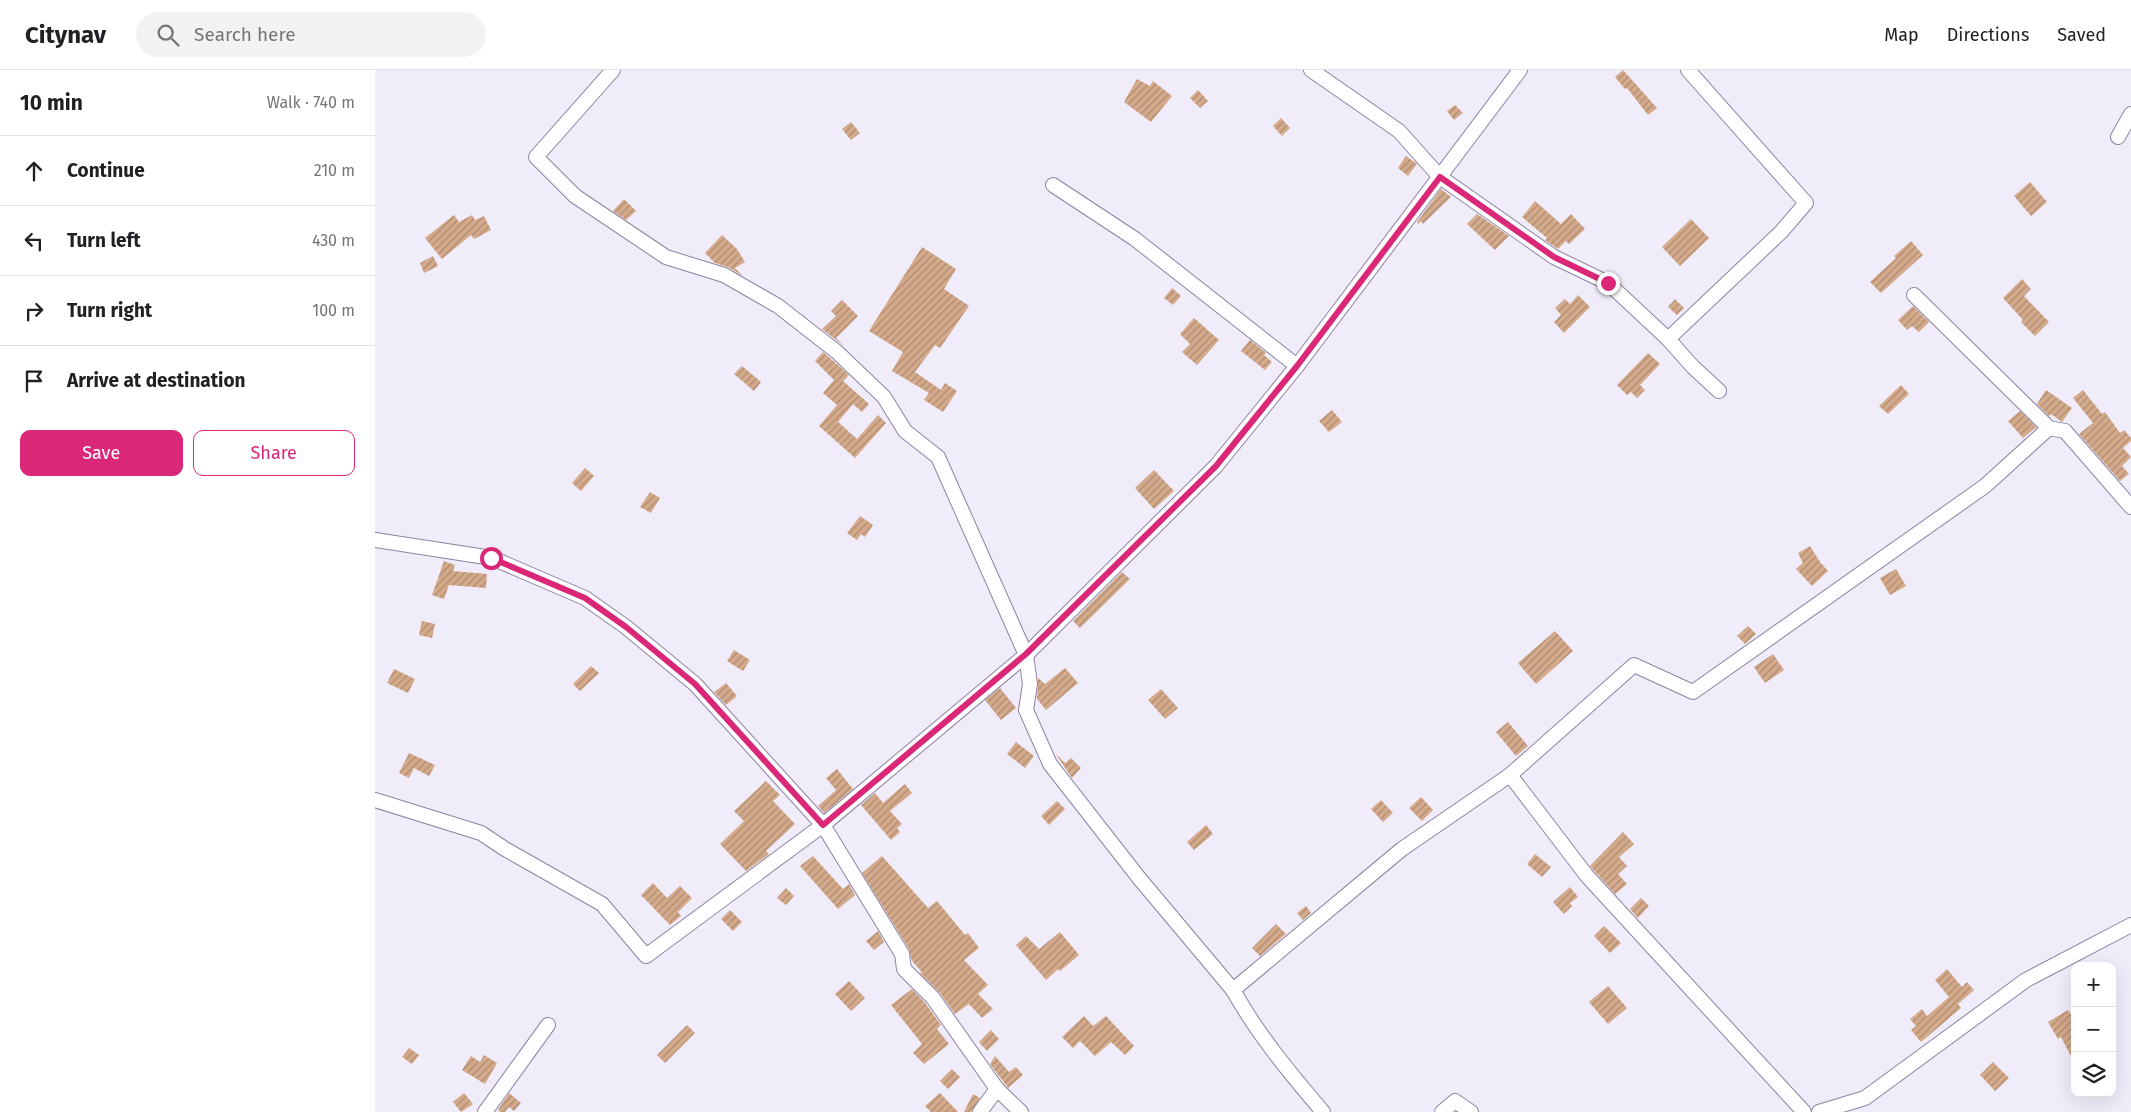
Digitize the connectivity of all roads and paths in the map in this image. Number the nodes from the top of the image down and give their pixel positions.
1 (613, 70) edge
2 (1311, 70) edge
3 (1520, 70) edge
4 (1688, 70) edge
5 (2131, 114) edge
6 (2118, 137) dead end
7 (1440, 177) junction
8 (1053, 185) dead end
9 (1914, 295) dead end
10 (1668, 338) junction
11 (1297, 366) junction
12 (1719, 391) dead end
13 (2049, 428) junction
14 (2131, 507) edge
15 (375, 540) edge
16 (1026, 654) junction
17 (1511, 775) junction
18 (375, 800) edge
19 (823, 825) junction
20 (2131, 924) edge
21 (1233, 990) junction
22 (548, 1025) dead end
23 (997, 1089) junction
24 (485, 1112) edge
25 (980, 1112) edge
26 (1021, 1112) edge
27 (1323, 1112) edge
28 (1442, 1112) edge
29 (1471, 1112) edge
30 (1804, 1112) edge
31 (1819, 1112) edge

1 - 16 street
2 - 7 street
3 - 7 street
4 - 10 street
5 - 6 street
7 - 10 street
7 - 11 street
8 - 11 street
9 - 13 street
10 - 12 street
11 - 16 street
13 - 14 street
13 - 17 street
15 - 19 street
16 - 19 street
16 - 21 street
17 - 21 street
17 - 30 street
18 - 19 street
19 - 23 street
20 - 31 street
21 - 27 street
22 - 24 street
23 - 25 street
23 - 26 street
28 - 29 street

